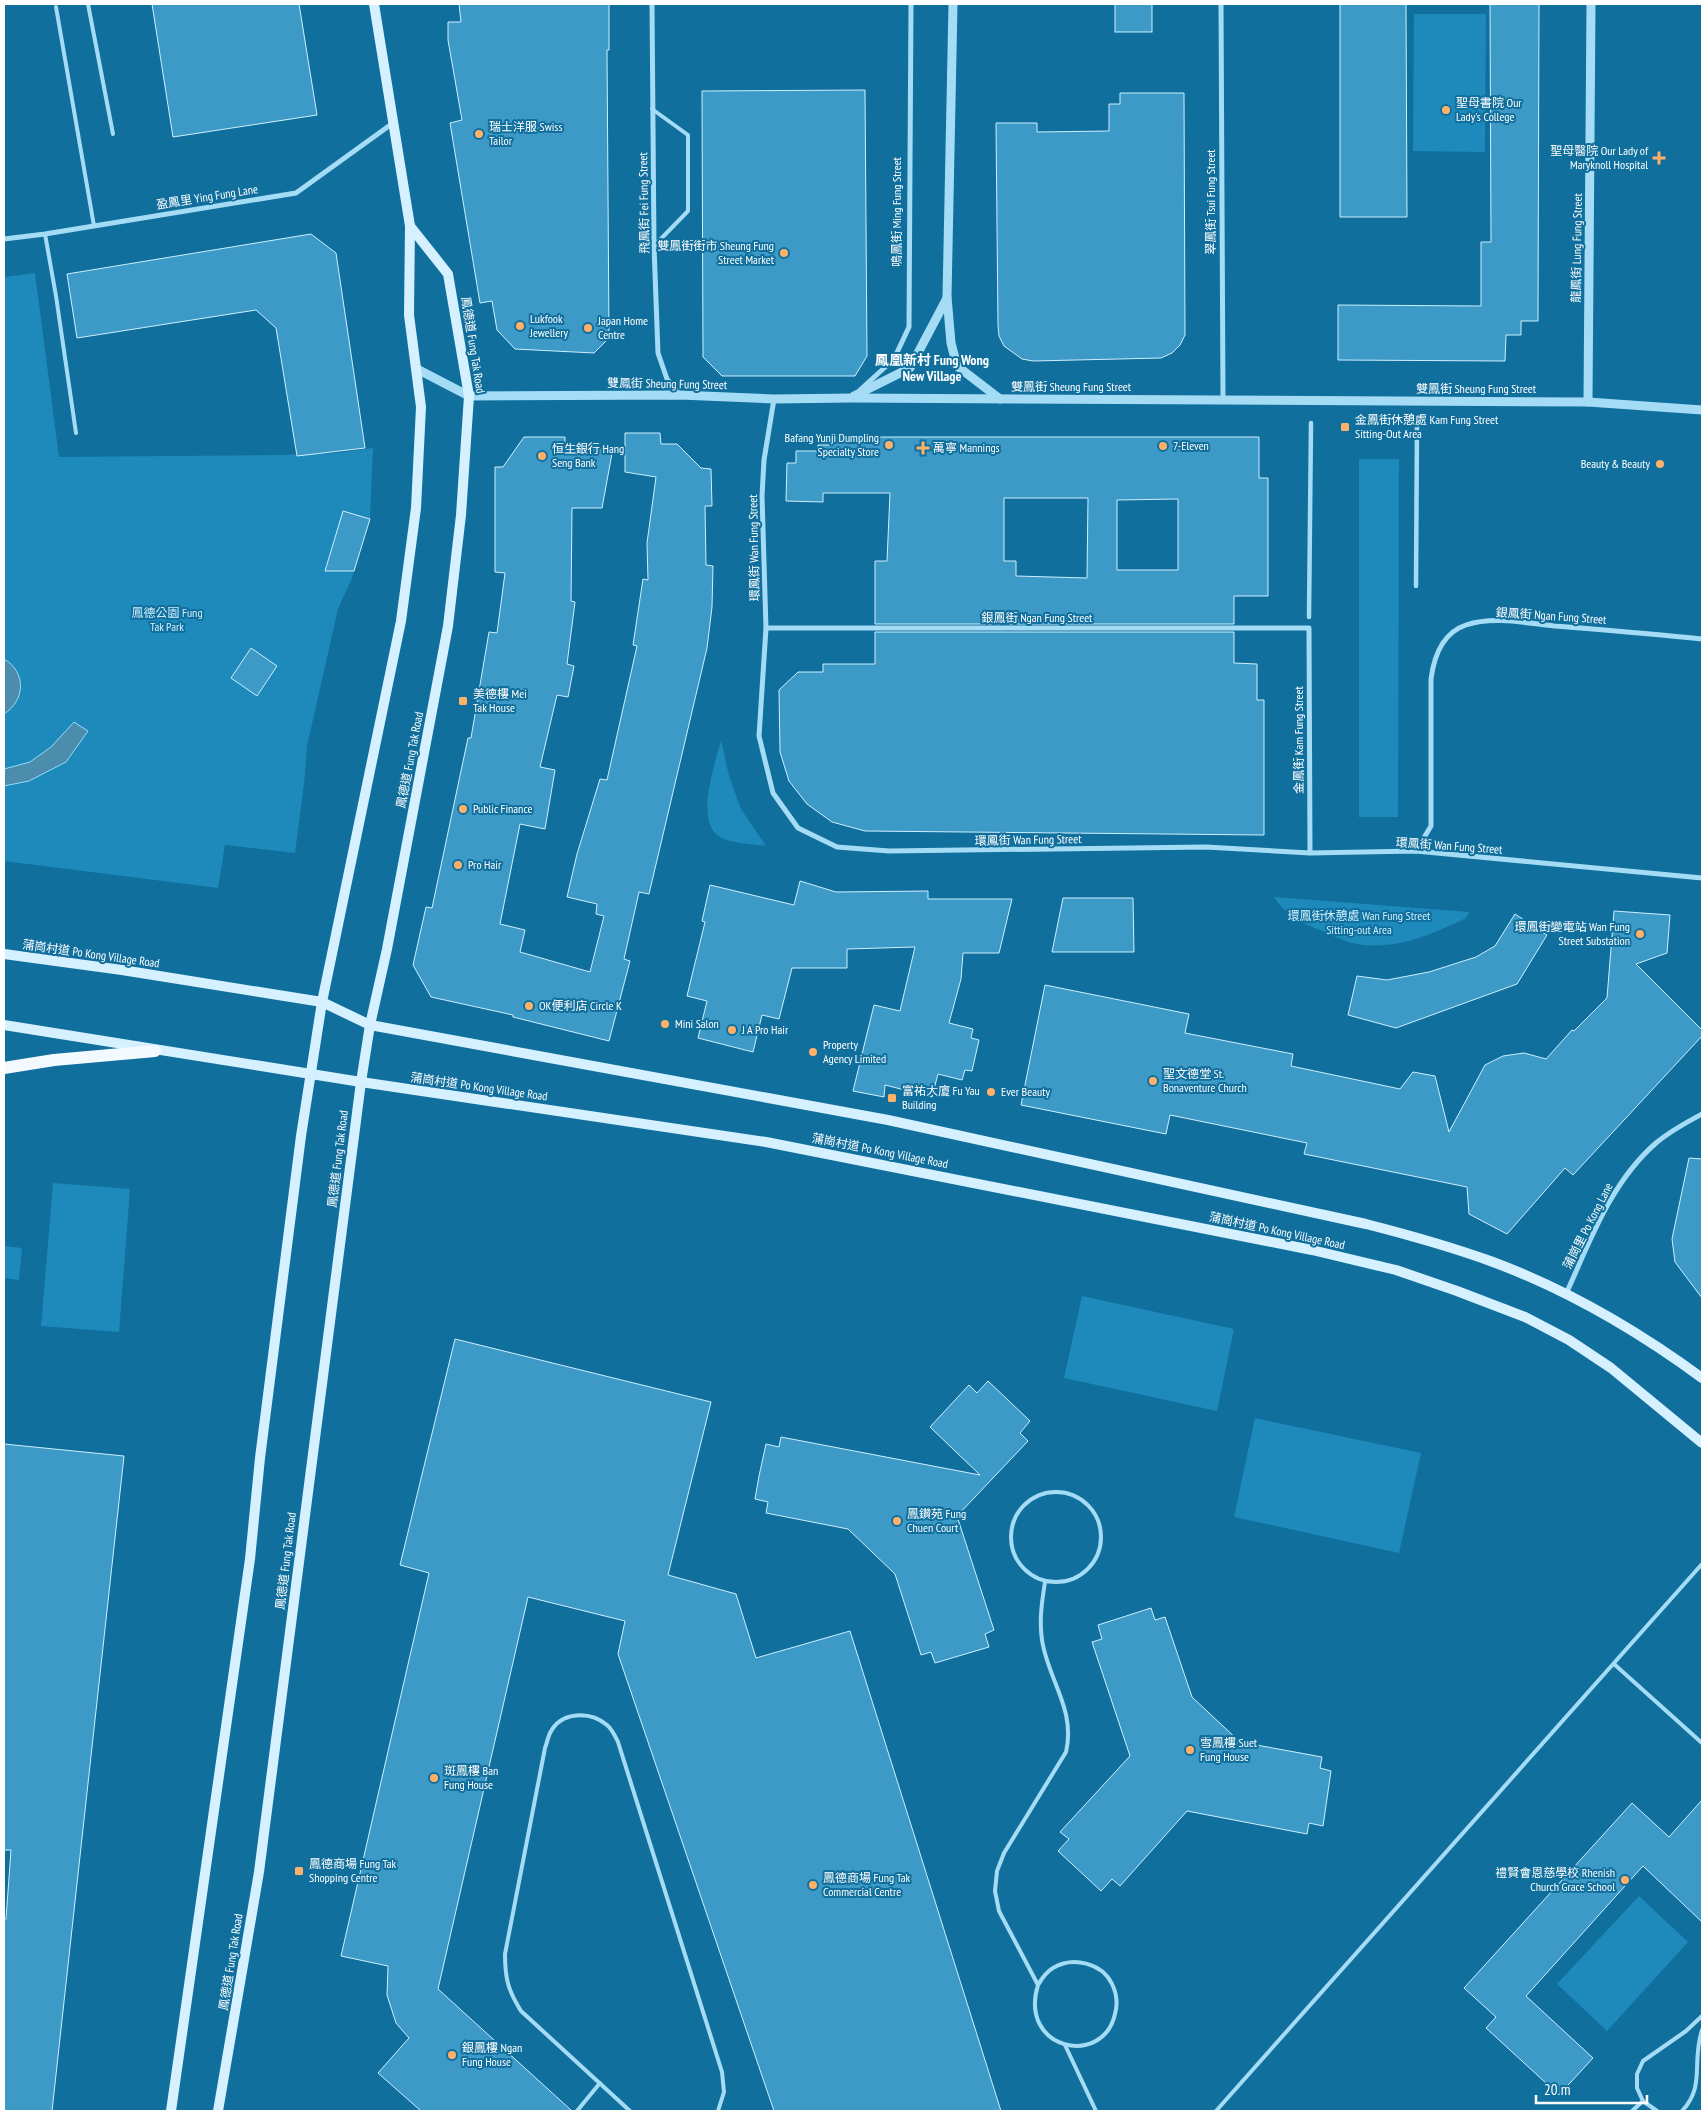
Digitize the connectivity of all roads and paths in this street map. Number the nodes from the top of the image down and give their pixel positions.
1 (88, 4) edge
2 (374, 4) edge
3 (652, 4) edge
4 (911, 4) edge
5 (953, 4) edge
6 (1221, 4) edge
7 (1591, 4) edge
8 (56, 8) dead end
9 (652, 109) junction
10 (393, 123) junction
11 (113, 134) dead end
12 (94, 226) junction
13 (410, 226) junction
14 (45, 234) junction
15 (4, 239) edge
16 (654, 246) junction
17 (948, 297) junction
18 (417, 369) junction
19 (680, 395) junction
20 (469, 396) junction
21 (852, 398) junction
22 (774, 399) junction
23 (1000, 399) junction
24 (1223, 399) junction
25 (1588, 402) junction
26 (1702, 410) edge
27 (1310, 423) dead end
28 (1417, 423) dead end
29 (76, 433) dead end
30 (1416, 586) dead end
31 (1309, 617) dead end
32 (766, 628) junction
33 (1309, 628) joint
34 (1702, 639) edge
35 (1416, 852) junction
36 (1310, 853) junction
37 (1702, 878) edge
38 (4, 954) edge
39 (322, 1002) junction
40 (4, 1025) edge
41 (370, 1025) junction
42 (155, 1050) junction
43 (4, 1068) edge
44 (311, 1074) junction
45 (360, 1082) junction
46 (1702, 1114) edge
47 (1566, 1294) junction
48 (1702, 1378) edge
49 (1702, 1443) edge
50 (1702, 1564) edge
51 (1045, 1582) junction
52 (1614, 1664) junction
53 (1702, 1744) edge
54 (1038, 1985) junction
55 (1702, 2016) edge
56 (1702, 2030) edge
57 (1065, 2045) junction
58 (600, 2083) junction
59 (1643, 2101) junction
60 (171, 2111) edge
61 (218, 2111) edge
62 (577, 2111) edge
63 (630, 2111) edge
64 (718, 2111) edge
65 (1096, 2111) edge
66 (1216, 2111) edge
67 (1632, 2111) edge
68 (1657, 2111) edge
69 (1682, 2111) edge

1 - 11 lane
2 - 10 main road, 鳳德道 Fung Tak Road
3 - 9 street, 飛鳳街 Fei Fung Street
4 - 21 street, 鳴鳳街 Ming Fung Street
5 - 17 street
6 - 24 street, 翠鳳街 Tsui Fung Street
7 - 25 street, 龍鳳街 Lung Fung Street
8 - 12 lane
9 - 16 street, 飛鳳街 Fei Fung Street
9 - 16 lane
10 - 12 street, 盈鳳里 Ying Fung Lane
10 - 13 main road, 鳳德道 Fung Tak Road
12 - 14 street, 盈鳳里 Ying Fung Lane
13 - 18 main road, 鳳德道 Fung Tak Road
13 - 20 main road, 鳳德道 Fung Tak Road
14 - 15 street, 盈鳳里 Ying Fung Lane
14 - 29 lane
16 - 19 street, 飛鳳街 Fei Fung Street
17 - 21 street
17 - 23 street
18 - 20 street, 雙鳳街 Sheung Fung Street
18 - 39 main road, 鳳德道 Fung Tak Road
19 - 20 street, 雙鳳街 Sheung Fung Street
19 - 22 street, 雙鳳街 Sheung Fung Street
20 - 41 main road, 鳳德道 Fung Tak Road
21 - 22 street, 雙鳳街 Sheung Fung Street
21 - 23 street, 雙鳳街 Sheung Fung Street
22 - 32 street, 環鳳街 Wan Fung Street
23 - 24 street, 雙鳳街 Sheung Fung Street
24 - 25 street, 雙鳳街 Sheung Fung Street
25 - 26 street, 雙鳳街 Sheung Fung Street
27 - 31 street
28 - 30 street
32 - 33 street, 銀鳳街 Ngan Fung Street
32 - 36 street, 環鳳街 Wan Fung Street
33 - 36 street, 金鳳街 Kam Fung Street
34 - 35 street, 銀鳳街 Ngan Fung Street
35 - 36 street, 環鳳街 Wan Fung Street
35 - 37 street, 環鳳街 Wan Fung Street
38 - 39 main road, 蒲崗村道 Po Kong Village Road
39 - 41 main road, 蒲崗村道 Po Kong Village Road
39 - 44 main road, 鳳德道 Fung Tak Road
40 - 42 main road, 蒲崗村道 Po Kong Village Road
41 - 45 main road, 鳳德道 Fung Tak Road
41 - 47 main road, 蒲崗村道 Po Kong Village Road
42 - 43 main road
42 - 44 main road, 蒲崗村道 Po Kong Village Road
44 - 45 main road, 蒲崗村道 Po Kong Village Road
44 - 60 main road, 鳳德道 Fung Tak Road
45 - 49 main road, 蒲崗村道 Po Kong Village Road
45 - 61 main road, 鳳德道 Fung Tak Road
46 - 47 street, 蒲崗里 Po Kong Lane
47 - 48 main road, 蒲崗村道 Po Kong Village Road
50 - 52 lane
51 - 51 lane
51 - 54 lane
52 - 53 lane
52 - 66 lane
54 - 57 lane
54 - 57 lane
55 - 59 lane
56 - 69 lane
57 - 65 lane
58 - 62 lane
58 - 63 lane
58 - 64 lane
59 - 67 lane
59 - 68 lane

